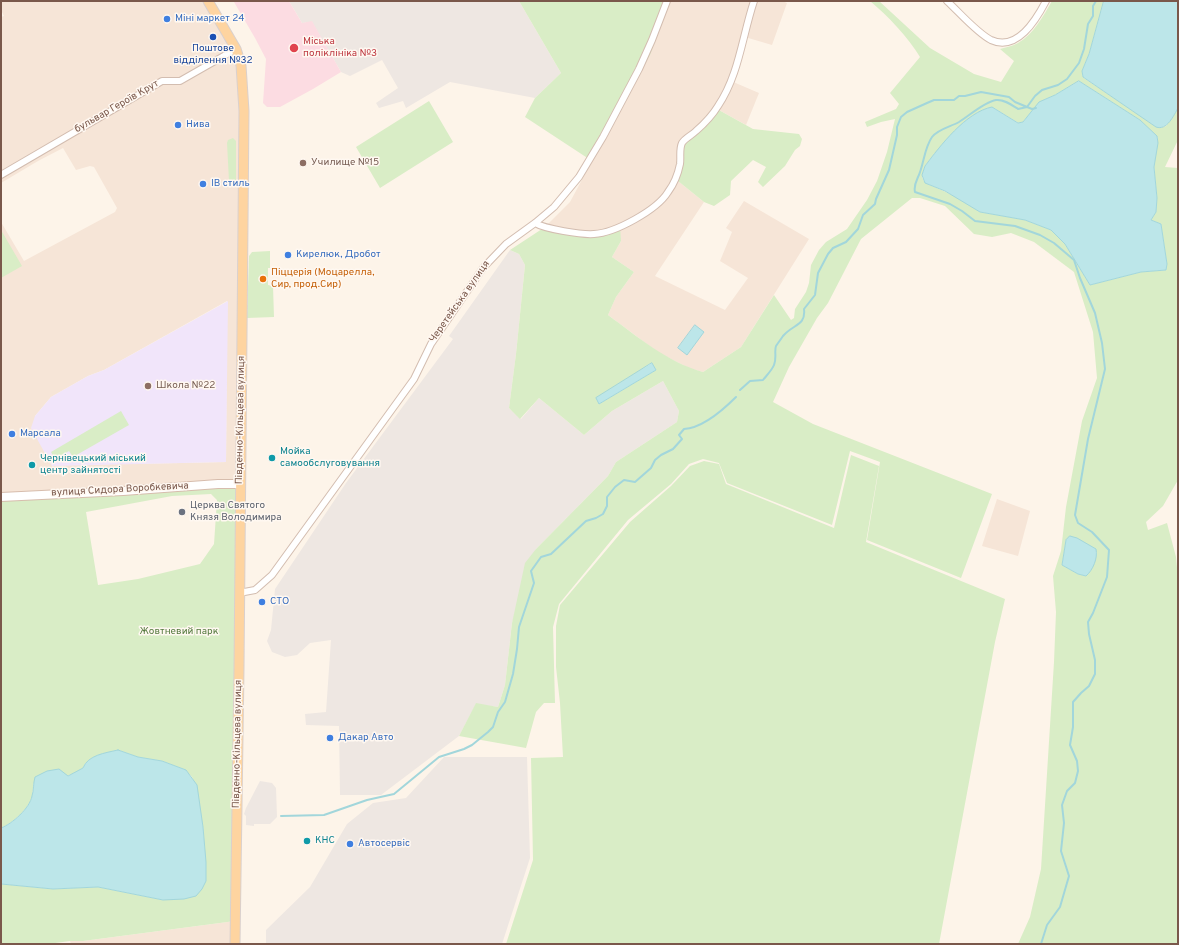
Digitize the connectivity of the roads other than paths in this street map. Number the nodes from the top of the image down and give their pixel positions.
1 (208, 1) edge
2 (667, 1) edge
3 (754, 1) edge
4 (947, 1) edge
5 (1046, 1) edge
6 (236, 49) junction
7 (1, 175) edge
8 (534, 223) junction
9 (240, 484) junction
10 (1, 497) edge
11 (239, 593) junction
12 (235, 944) edge

1 - 6 main road, Південно-Кільцева вулиця
2 - 8 street, Черетейська вулиця
3 - 8 street
4 - 5 street
6 - 7 street, бульвар Героїв Крут
6 - 9 main road, Південно-Кільцева вулиця
8 - 11 street, Черетейська вулиця
9 - 10 street, вулиця Сидора Воробкевича
9 - 11 main road, Південно-Кільцева вулиця
11 - 12 main road, Південно-Кільцева вулиця

